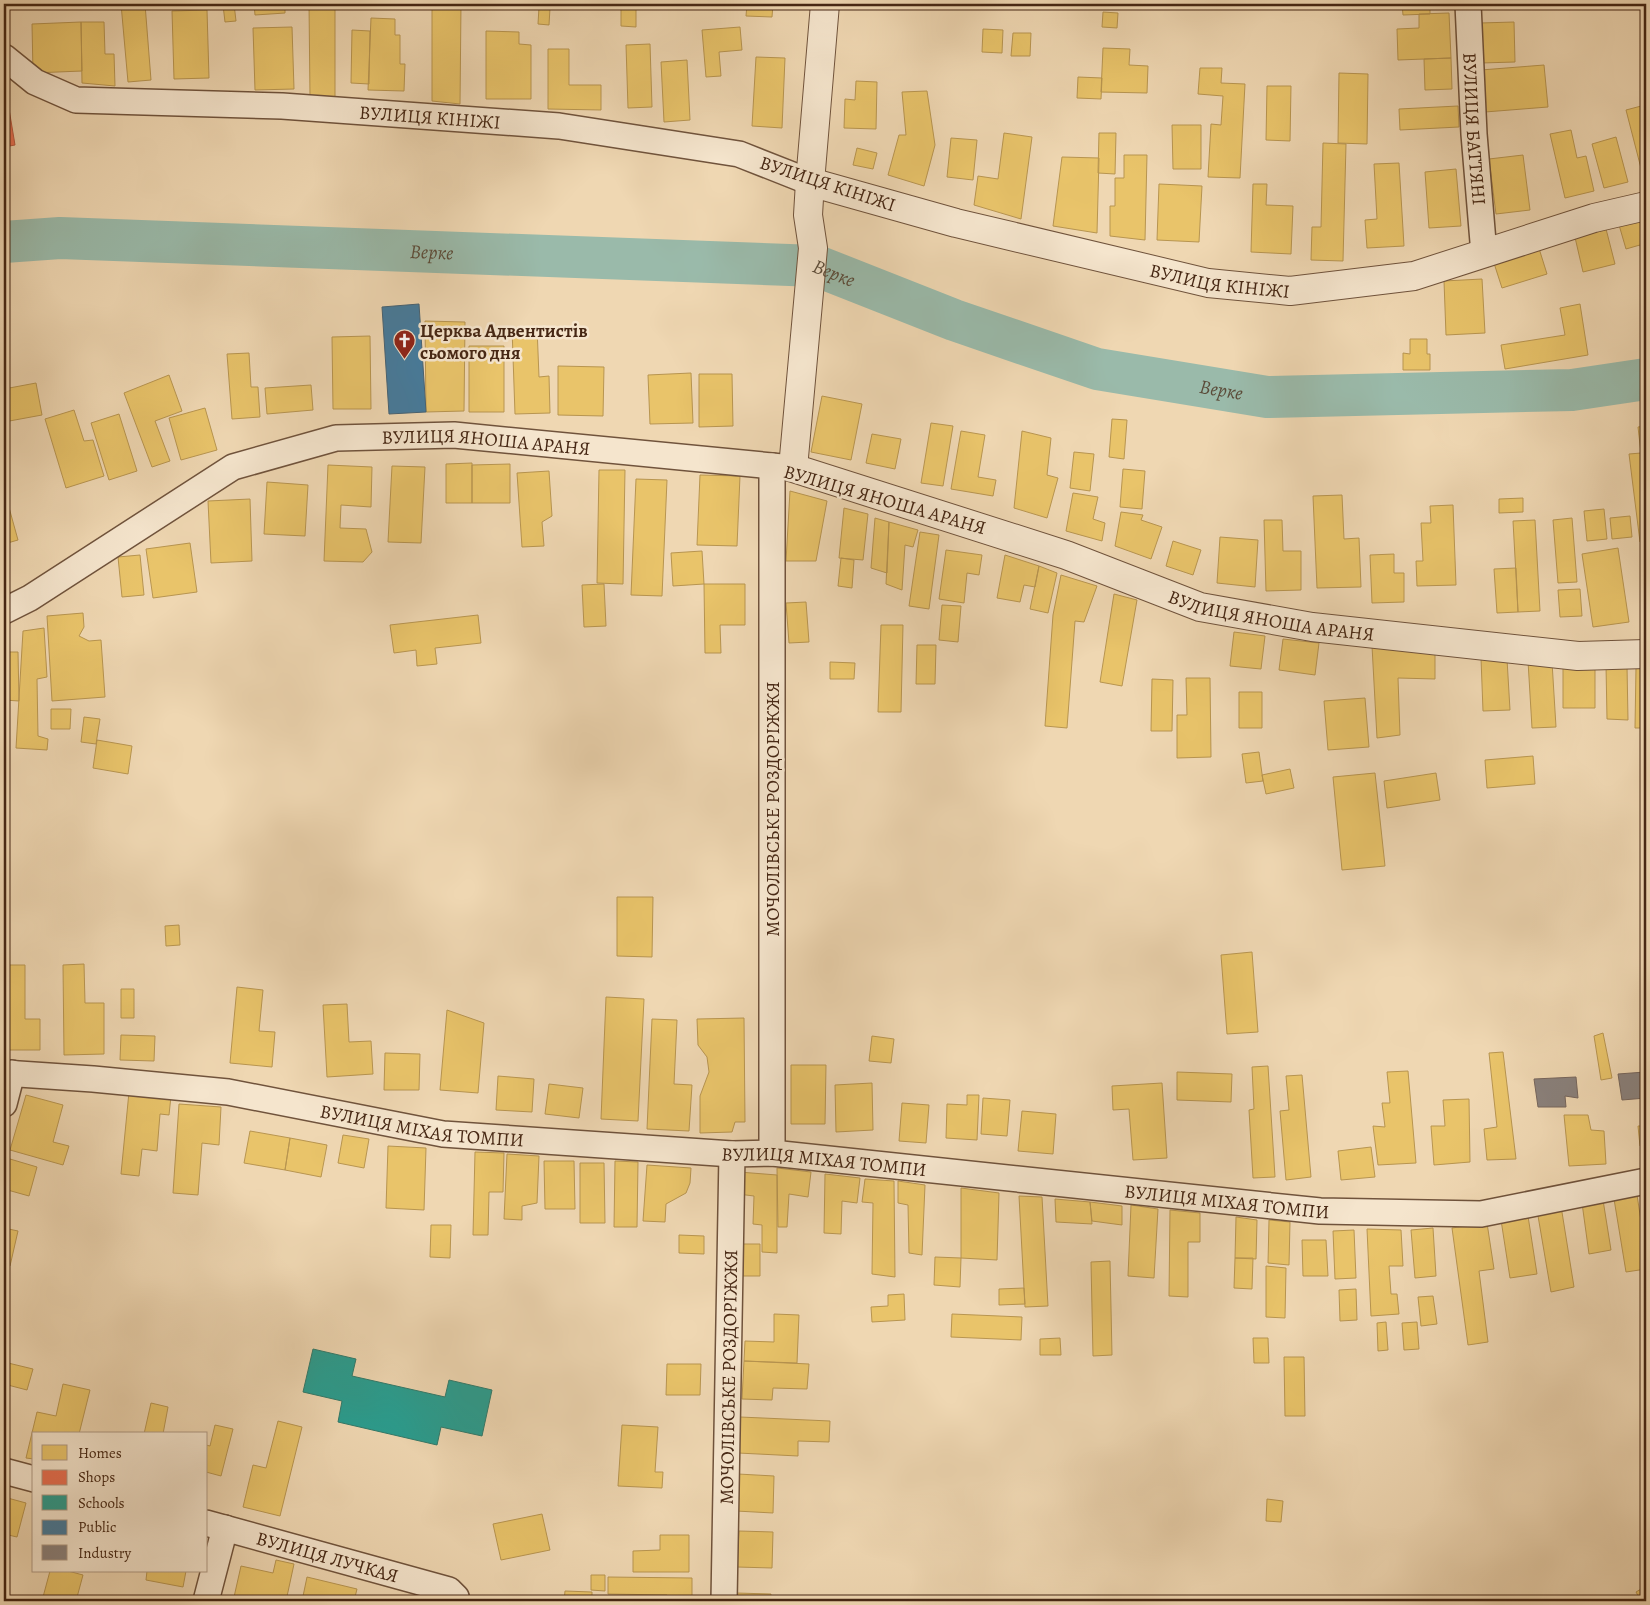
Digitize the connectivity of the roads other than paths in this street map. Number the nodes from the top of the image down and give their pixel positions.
1 (826, 4) edge
2 (1468, 4) edge
3 (4, 57) edge
4 (810, 182) junction
5 (1646, 206) edge
6 (1484, 254) junction
7 (783, 467) junction
8 (4, 611) edge
9 (1646, 654) edge
10 (8, 1073) edge
11 (4, 1104) edge
12 (772, 1153) junction
13 (732, 1154) junction
14 (1646, 1181) edge
15 (4, 1471) edge
16 (32, 1478) edge
17 (216, 1526) edge
18 (452, 1596) edge
19 (206, 1601) edge
20 (724, 1601) edge

1 - 4 street
2 - 6 street, ВУЛИЦЯ БАТТЯНІ
3 - 4 street, ВУЛИЦЯ КІНІЖІ
4 - 6 street, ВУЛИЦЯ КІНІЖІ
4 - 7 street
5 - 6 street, ВУЛИЦЯ КІНІЖІ
7 - 8 street, ВУЛИЦЯ ЯНОША АРАНЯ
7 - 9 street, ВУЛИЦЯ ЯНОША АРАНЯ
7 - 12 street, МОЧОЛІВСЬКЕ РОЗДОРІЖЖЯ
10 - 11 street
10 - 13 street, ВУЛИЦЯ МІХАЯ ТОМПИ
12 - 13 street, ВУЛИЦЯ МІХАЯ ТОМПИ
12 - 14 street, ВУЛИЦЯ МІХАЯ ТОМПИ
13 - 20 street, МОЧОЛІВСЬКЕ РОЗДОРІЖЖЯ
15 - 16 street
17 - 18 street, ВУЛИЦЯ ЛУЧКАЯ
17 - 19 street

